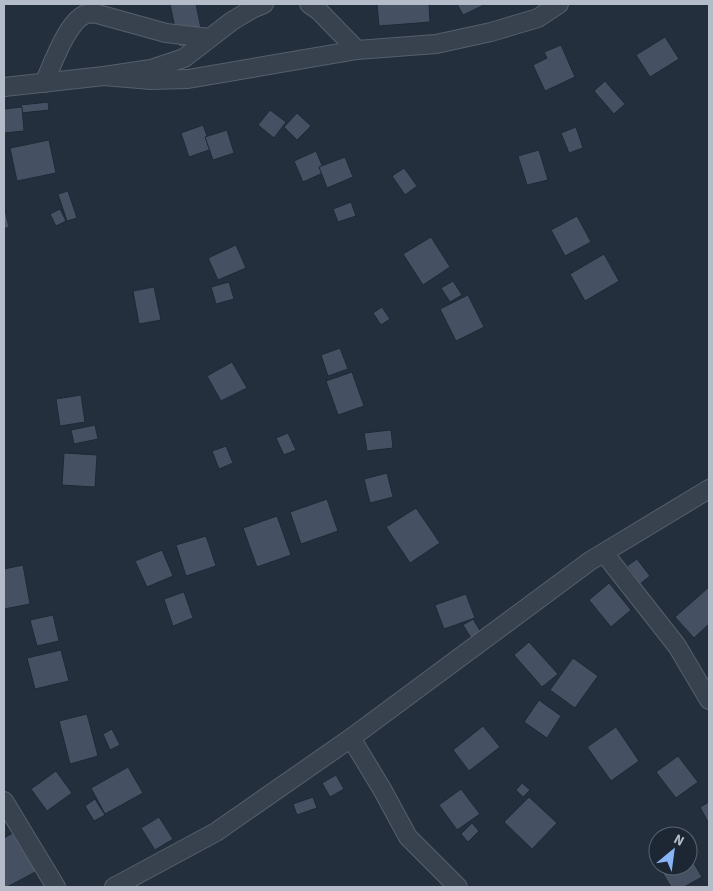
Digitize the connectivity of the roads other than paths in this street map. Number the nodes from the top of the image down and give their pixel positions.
1 (264, 4) edge
2 (309, 4) edge
3 (559, 4) edge
4 (92, 9) edge
5 (209, 38) junction
6 (357, 50) junction
7 (104, 76) junction
8 (44, 83) junction
9 (4, 87) edge
10 (709, 489) edge
11 (604, 552) junction
12 (709, 700) edge
13 (351, 738) junction
14 (4, 801) edge
15 (56, 887) edge
16 (114, 887) edge
17 (458, 887) edge

1 - 5 street
2 - 6 street
3 - 6 street
4 - 5 street
4 - 8 street
5 - 7 street
6 - 7 street
7 - 8 street
8 - 9 street
10 - 11 street
11 - 12 street
11 - 13 street
13 - 16 street
13 - 17 street
14 - 15 street

